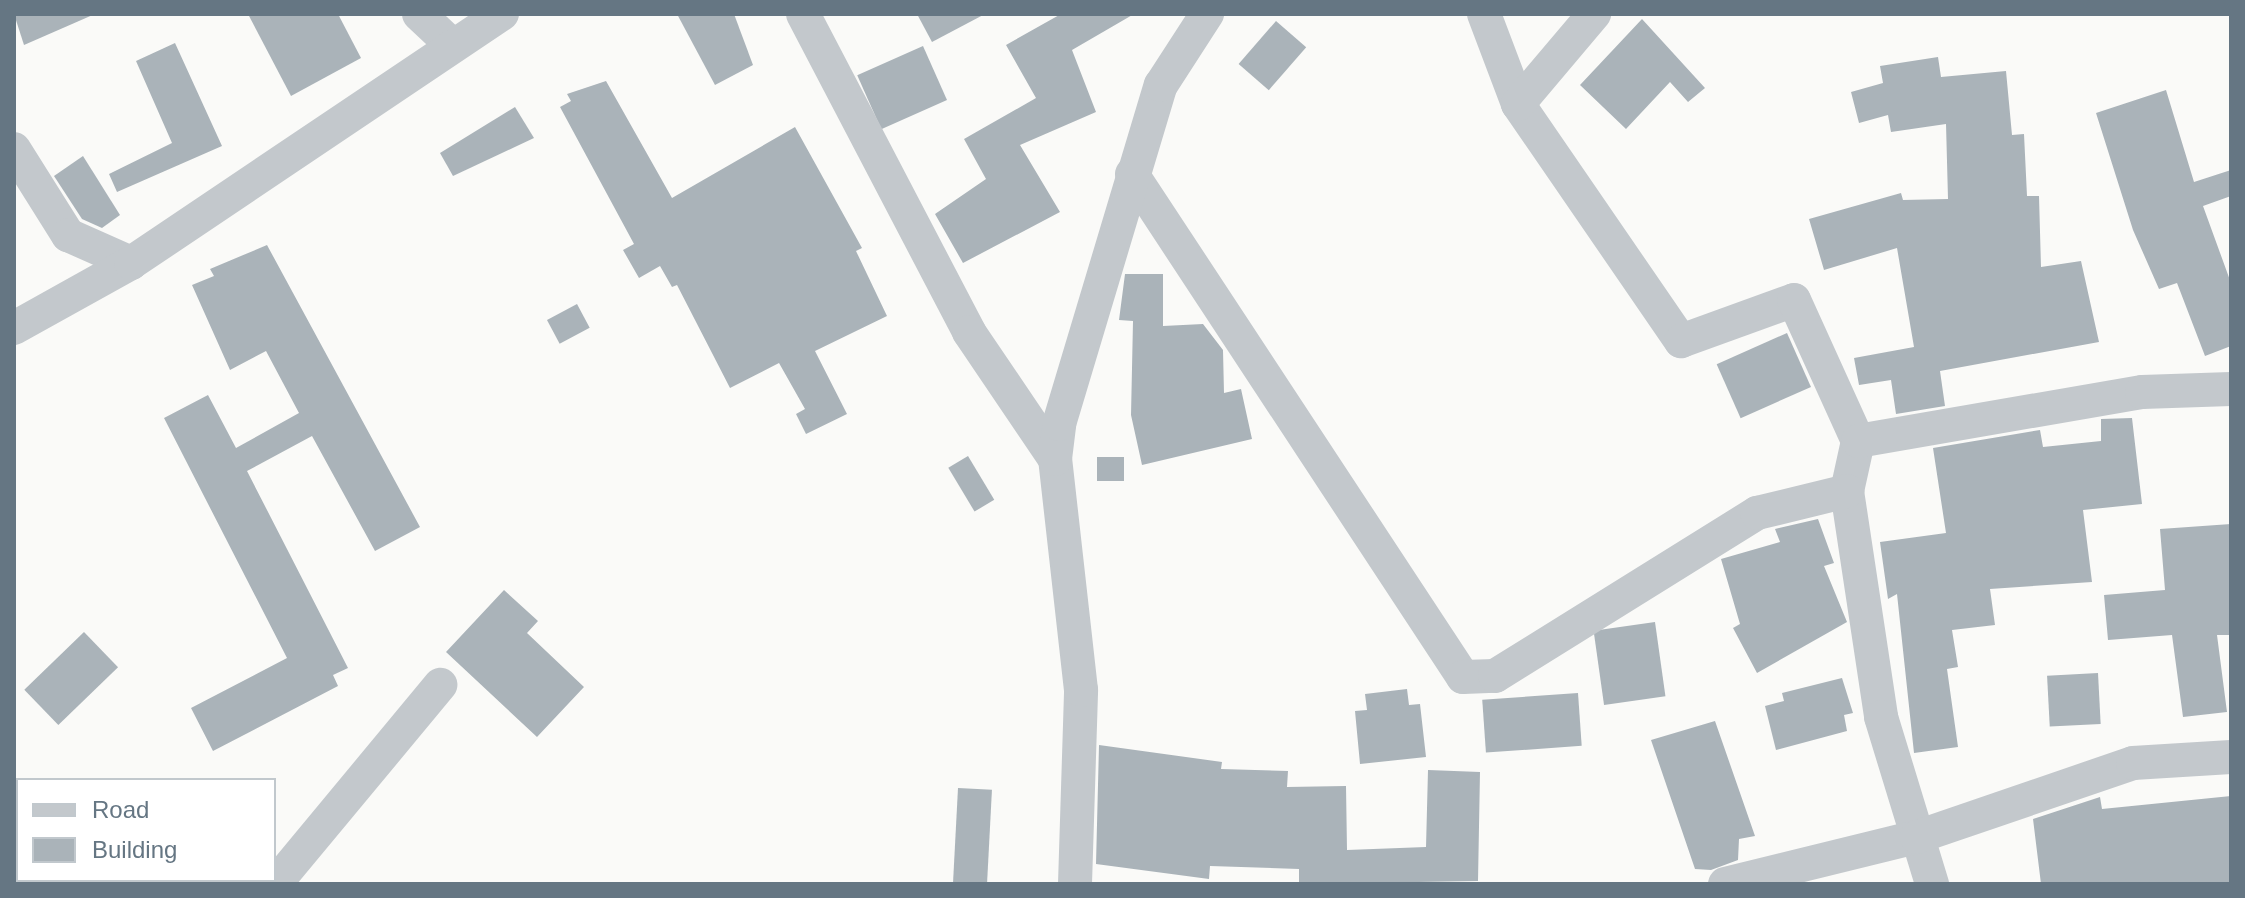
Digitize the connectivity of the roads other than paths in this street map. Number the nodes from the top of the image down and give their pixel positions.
1 (419, 14) edge
2 (502, 14) edge
3 (803, 14) edge
4 (1207, 14) edge
5 (1484, 14) edge
6 (1594, 14) edge
7 (452, 45) junction
8 (1518, 104) junction
9 (14, 149) edge
10 (1132, 174) junction
11 (131, 263) junction
12 (14, 328) edge
13 (2231, 389) edge
14 (1858, 441) junction
15 (1055, 459) junction
16 (1847, 491) junction
17 (440, 685) dead end
18 (2231, 757) edge
19 (1917, 837) junction
20 (275, 884) edge
21 (1075, 884) edge
22 (1725, 884) edge
23 (1932, 884) edge

1 - 7 street
2 - 7 street
3 - 15 street
4 - 10 street
5 - 8 street
6 - 8 street
7 - 11 street
8 - 14 street
9 - 11 street
10 - 15 street
10 - 16 street
11 - 12 street
13 - 14 street
14 - 16 street
15 - 21 street
16 - 19 street
17 - 20 street
18 - 19 street
19 - 22 street
19 - 23 street

